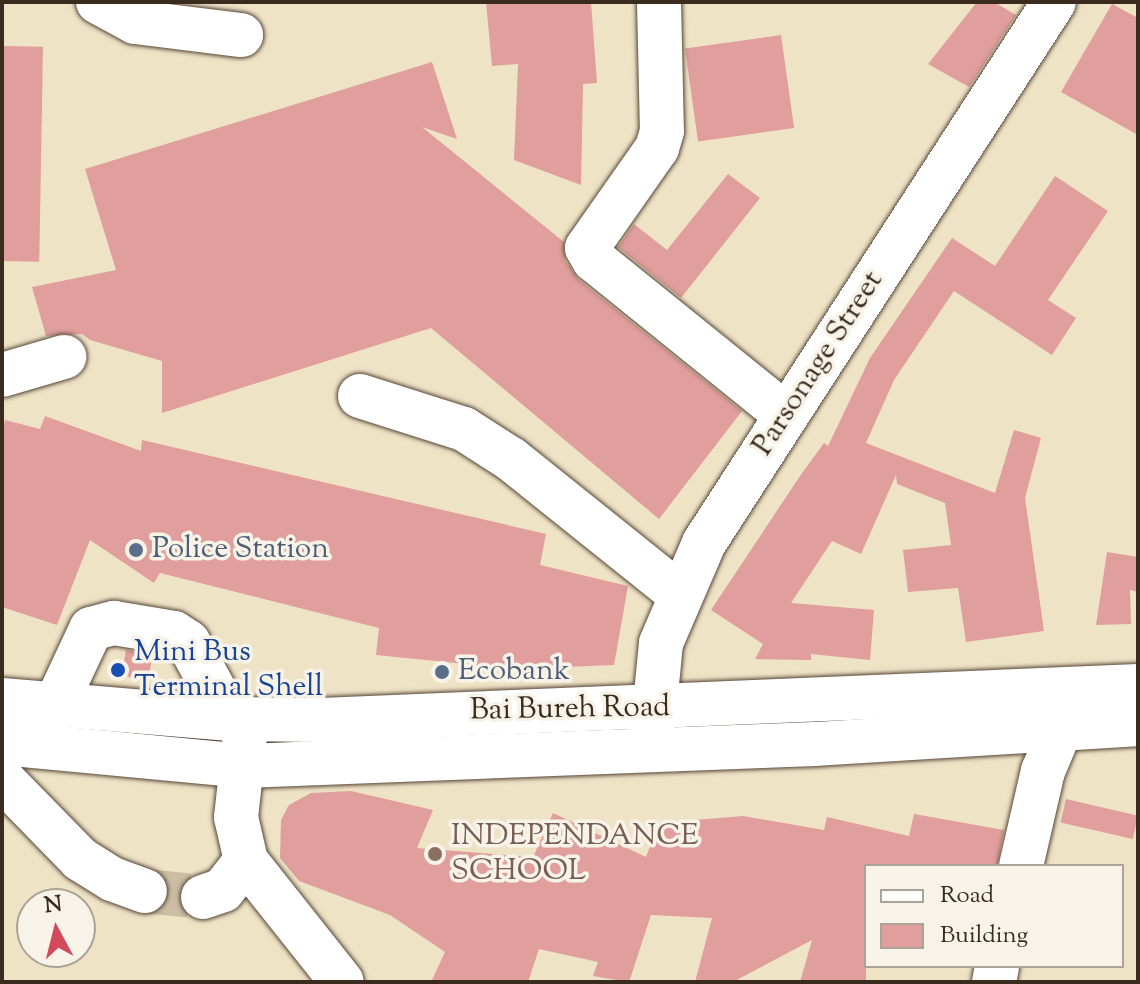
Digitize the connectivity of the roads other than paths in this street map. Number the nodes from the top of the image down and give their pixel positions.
1 (98, 2) edge
2 (659, 2) edge
3 (1054, 2) edge
4 (241, 35) dead end
5 (64, 357) dead end
6 (2, 375) edge
7 (360, 396) dead end
8 (786, 415) junction
9 (678, 593) junction
10 (1138, 686) edge
11 (2, 700) edge
12 (55, 706) junction
13 (238, 720) junction
14 (1138, 724) edge
15 (1062, 726) junction
16 (652, 730) junction
17 (2, 743) edge
18 (244, 766) junction
19 (2, 779) edge
20 (246, 861) junction
21 (1021, 864) edge
22 (145, 891) tunnel mouth
23 (203, 897) tunnel mouth
24 (342, 982) edge

1 - 4 main road
2 - 8 main road
3 - 8 main road, Parsonage Street
5 - 6 main road
7 - 9 main road
8 - 9 main road, Parsonage Street
9 - 16 main road, Parsonage Street
10 - 16 main road, Bai Bureh Road
11 - 12 main road, Bai Bureh Road
12 - 13 main road, Bai Bureh Road
12 - 13 main road
13 - 16 main road, Bai Bureh Road
13 - 18 main road
14 - 15 main road
15 - 16 main road
15 - 21 main road
16 - 18 main road
17 - 18 main road
18 - 20 main road
19 - 22 main road
20 - 23 main road
20 - 24 main road

